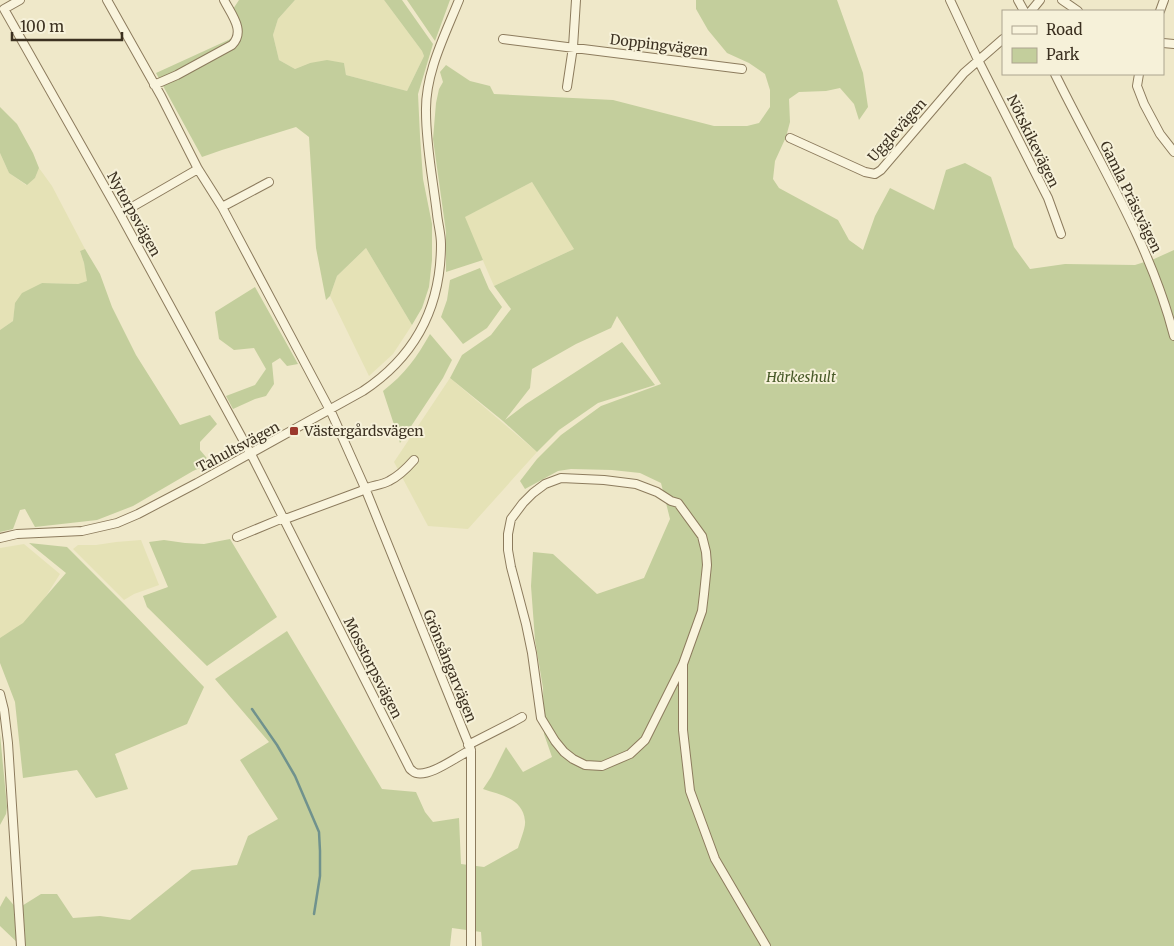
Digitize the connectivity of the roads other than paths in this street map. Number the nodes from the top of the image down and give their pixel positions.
1 (20, 0) edge
2 (107, 0) edge
3 (224, 0) edge
4 (459, 0) edge
5 (576, 0) edge
6 (950, 0) edge
7 (1040, 0) edge
8 (1062, 0) edge
9 (1032, 10) edge
10 (1077, 10) edge
11 (503, 39) dead end
12 (1002, 40) edge
13 (573, 47) junction
14 (978, 60) junction
15 (742, 69) dead end
16 (1056, 75) edge
17 (1139, 75) edge
18 (154, 85) junction
19 (566, 87) dead end
20 (790, 138) dead end
21 (1174, 152) edge
22 (198, 169) junction
23 (269, 182) dead end
24 (222, 207) junction
25 (120, 214) junction
26 (1061, 234) dead end
27 (1174, 336) edge
28 (330, 410) junction
29 (249, 451) junction
30 (414, 460) dead end
31 (365, 488) junction
32 (283, 518) junction
33 (237, 536) dead end
34 (0, 538) edge
35 (683, 664) junction
36 (0, 694) edge
37 (522, 717) dead end
38 (469, 748) junction
39 (21, 946) edge
40 (471, 946) edge
41 (766, 946) edge

1 - 25 street, Nytorpsvägen
2 - 18 street
3 - 18 street
4 - 28 street, Tahultsvägen
5 - 13 street
6 - 14 street, Nötskikevägen
7 - 9 street
8 - 10 street
11 - 13 street, Doppingvägen
12 - 14 street, Ugglevägen
13 - 15 street, Doppingvägen
13 - 19 street
14 - 20 street, Ugglevägen
14 - 26 street, Nötskikevägen
16 - 27 street, Gamla Prästvägen
17 - 21 street
18 - 22 street
22 - 24 street
22 - 25 street
23 - 24 street
24 - 28 street
25 - 29 street, Nytorpsvägen
28 - 29 street, Tahultsvägen
28 - 31 street, Grönsångarvägen
29 - 32 street, Mosstorpsvägen
29 - 34 street, Tahultsvägen
30 - 31 street
31 - 32 street
31 - 38 street, Grönsångarvägen
32 - 33 street
32 - 38 street, Mosstorpsvägen
35 - 35 street
35 - 41 street
36 - 39 street
37 - 38 street, Mosstorpsvägen
38 - 40 street, Grönsångarvägen

